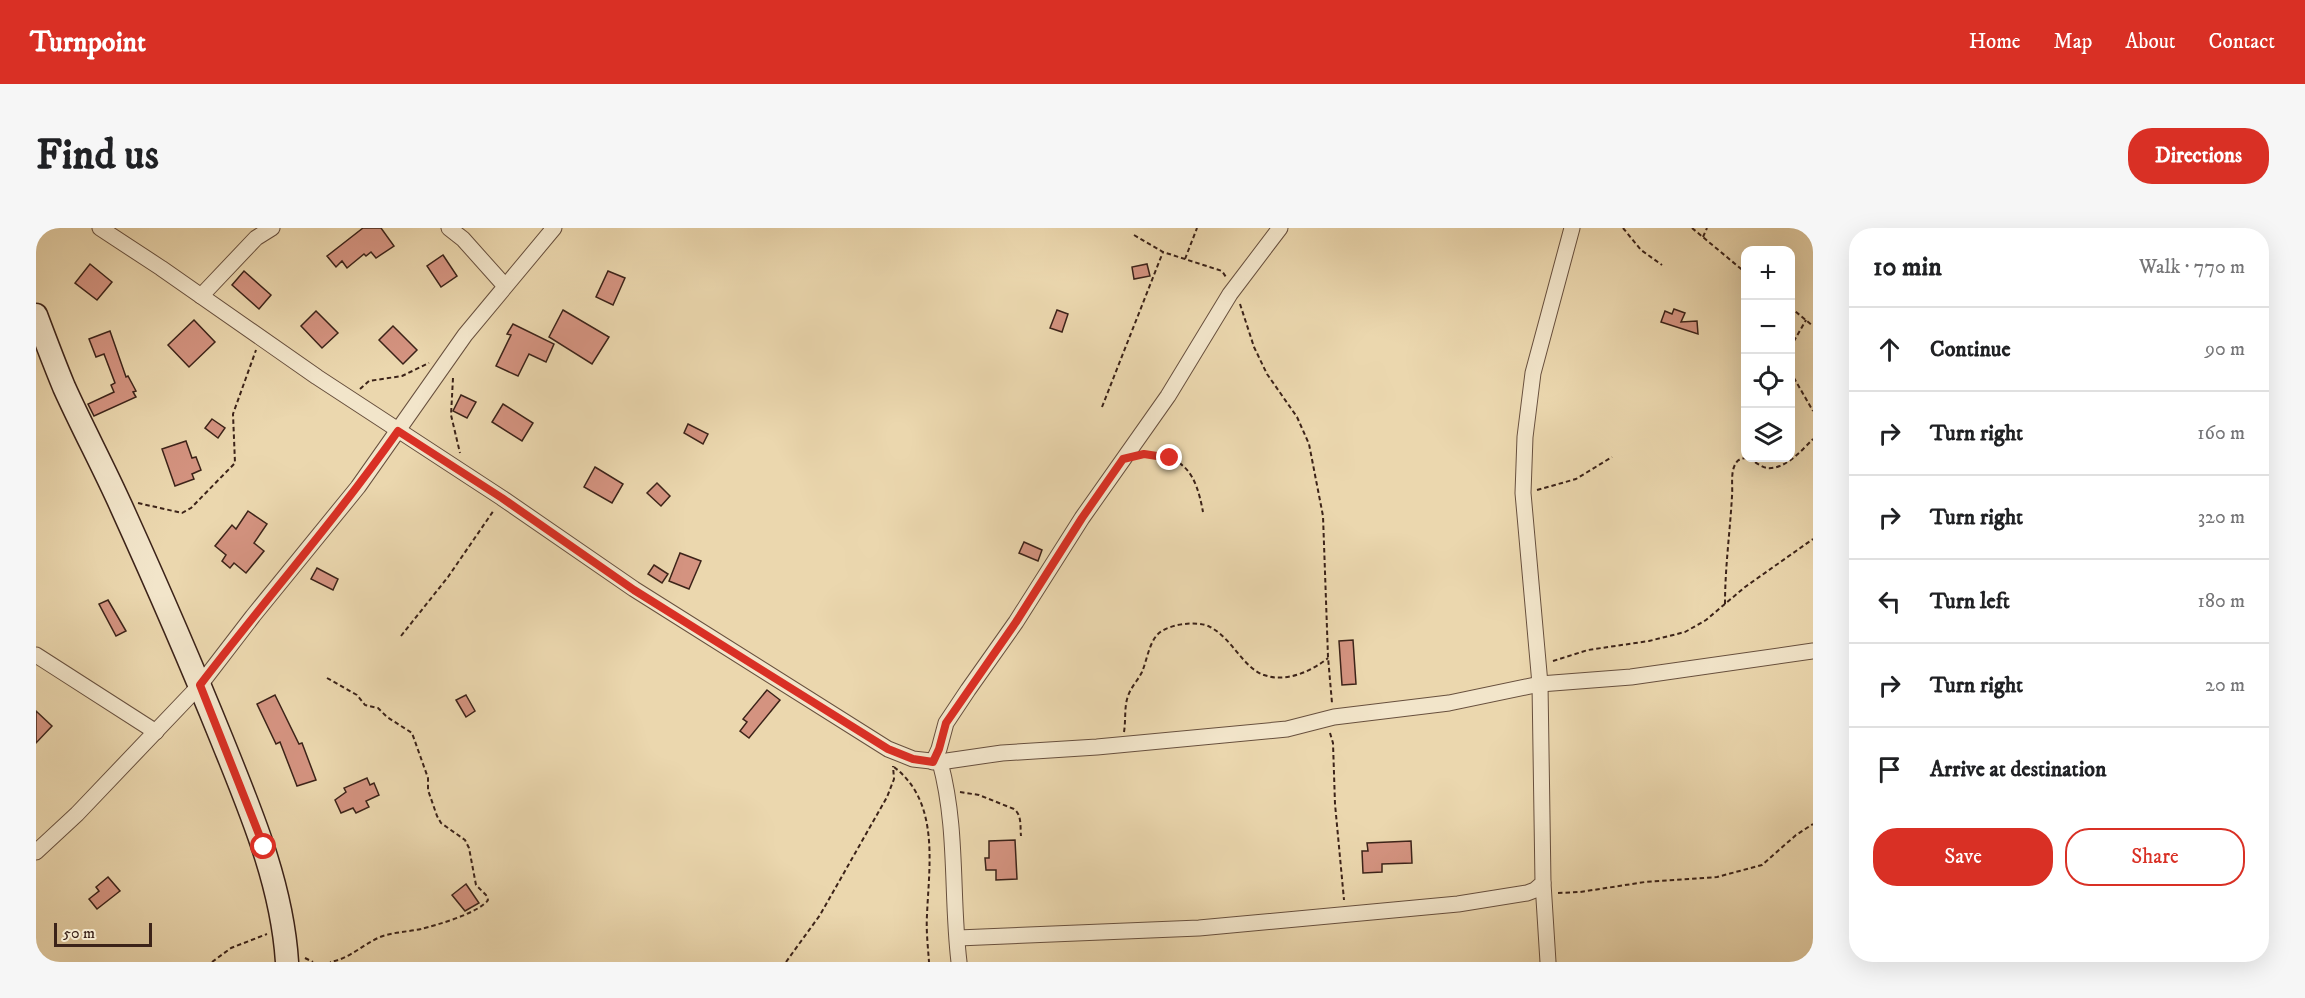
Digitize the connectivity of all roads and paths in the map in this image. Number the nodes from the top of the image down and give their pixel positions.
1 (100, 228) edge
2 (272, 228) edge
3 (449, 228) edge
4 (554, 228) edge
5 (1197, 228) edge
6 (1280, 228) edge
7 (1572, 228) edge
8 (1623, 228) edge
9 (1692, 228) edge
10 (1707, 228) edge
11 (1134, 235) dead end
12 (1703, 237) junction
13 (1163, 252) junction
14 (1185, 259) junction
15 (1662, 265) dead end
16 (1741, 269) edge
17 (505, 286) junction
18 (1232, 291) junction
19 (201, 296) junction
20 (1795, 310) edge
21 (36, 315) edge
22 (1806, 320) junction
23 (1813, 326) edge
24 (260, 338) junction
25 (1795, 341) edge
26 (452, 353) junction
27 (1795, 378) edge
28 (347, 397) junction
29 (1102, 407) dead end
30 (1813, 411) edge
31 (398, 431) junction
32 (1813, 440) edge
33 (1795, 456) edge
34 (1612, 457) dead end
35 (1123, 459) junction
36 (1741, 459) edge
37 (1756, 462) edge
38 (1784, 462) edge
39 (467, 476) junction
40 (1523, 494) junction
41 (502, 498) junction
42 (121, 506) junction
43 (1203, 512) dead end
44 (1813, 539) edge
45 (1725, 604) junction
46 (401, 636) dead end
47 (1813, 651) edge
48 (36, 655) edge
49 (1328, 657) junction
50 (1539, 665) junction
51 (327, 678) dead end
52 (1540, 684) junction
53 (200, 685) junction
54 (1329, 719) junction
55 (156, 732) junction
56 (1123, 744) junction
57 (888, 749) junction
58 (936, 762) junction
59 (894, 767) junction
60 (945, 782) junction
61 (1813, 824) edge
62 (1021, 836) dead end
63 (36, 852) edge
64 (1543, 888) junction
65 (1343, 915) junction
66 (283, 927) junction
67 (958, 938) junction
68 (212, 962) edge
69 (287, 962) edge
70 (330, 962) edge
71 (786, 962) edge
72 (929, 962) edge
73 (959, 962) edge
74 (1548, 962) edge

1 - 19 street
2 - 19 street
3 - 17 street
4 - 17 street
5 - 14 path
6 - 18 street
7 - 40 street
8 - 15 path
9 - 12 path
10 - 12 path
11 - 13 path
12 - 16 path
13 - 14 path
13 - 29 path
14 - 18 path
17 - 26 street
18 - 35 street
18 - 49 path
19 - 24 street
20 - 22 path
21 - 42 main road
22 - 23 path
22 - 25 path
24 - 28 street
24 - 42 path
26 - 28 path
26 - 31 street
26 - 39 path
27 - 30 path
28 - 31 street
31 - 39 street
31 - 53 street
32 - 33 path
34 - 40 path
35 - 43 path
35 - 58 street
36 - 45 path
37 - 38 path
39 - 41 street
40 - 50 street
41 - 46 path
41 - 57 street
42 - 53 main road
44 - 45 path
45 - 50 path
47 - 52 street
48 - 55 street
49 - 54 path
49 - 56 path
50 - 52 street
51 - 70 path
52 - 54 street
52 - 64 street
53 - 55 street
53 - 66 main road
54 - 56 street
54 - 65 path
55 - 63 street
56 - 58 street
57 - 58 street
57 - 59 path
58 - 60 street
59 - 71 path
59 - 72 path
60 - 62 path
60 - 67 street
61 - 64 path
64 - 65 street
64 - 74 street
65 - 67 street
66 - 68 path
66 - 69 main road
67 - 73 street

